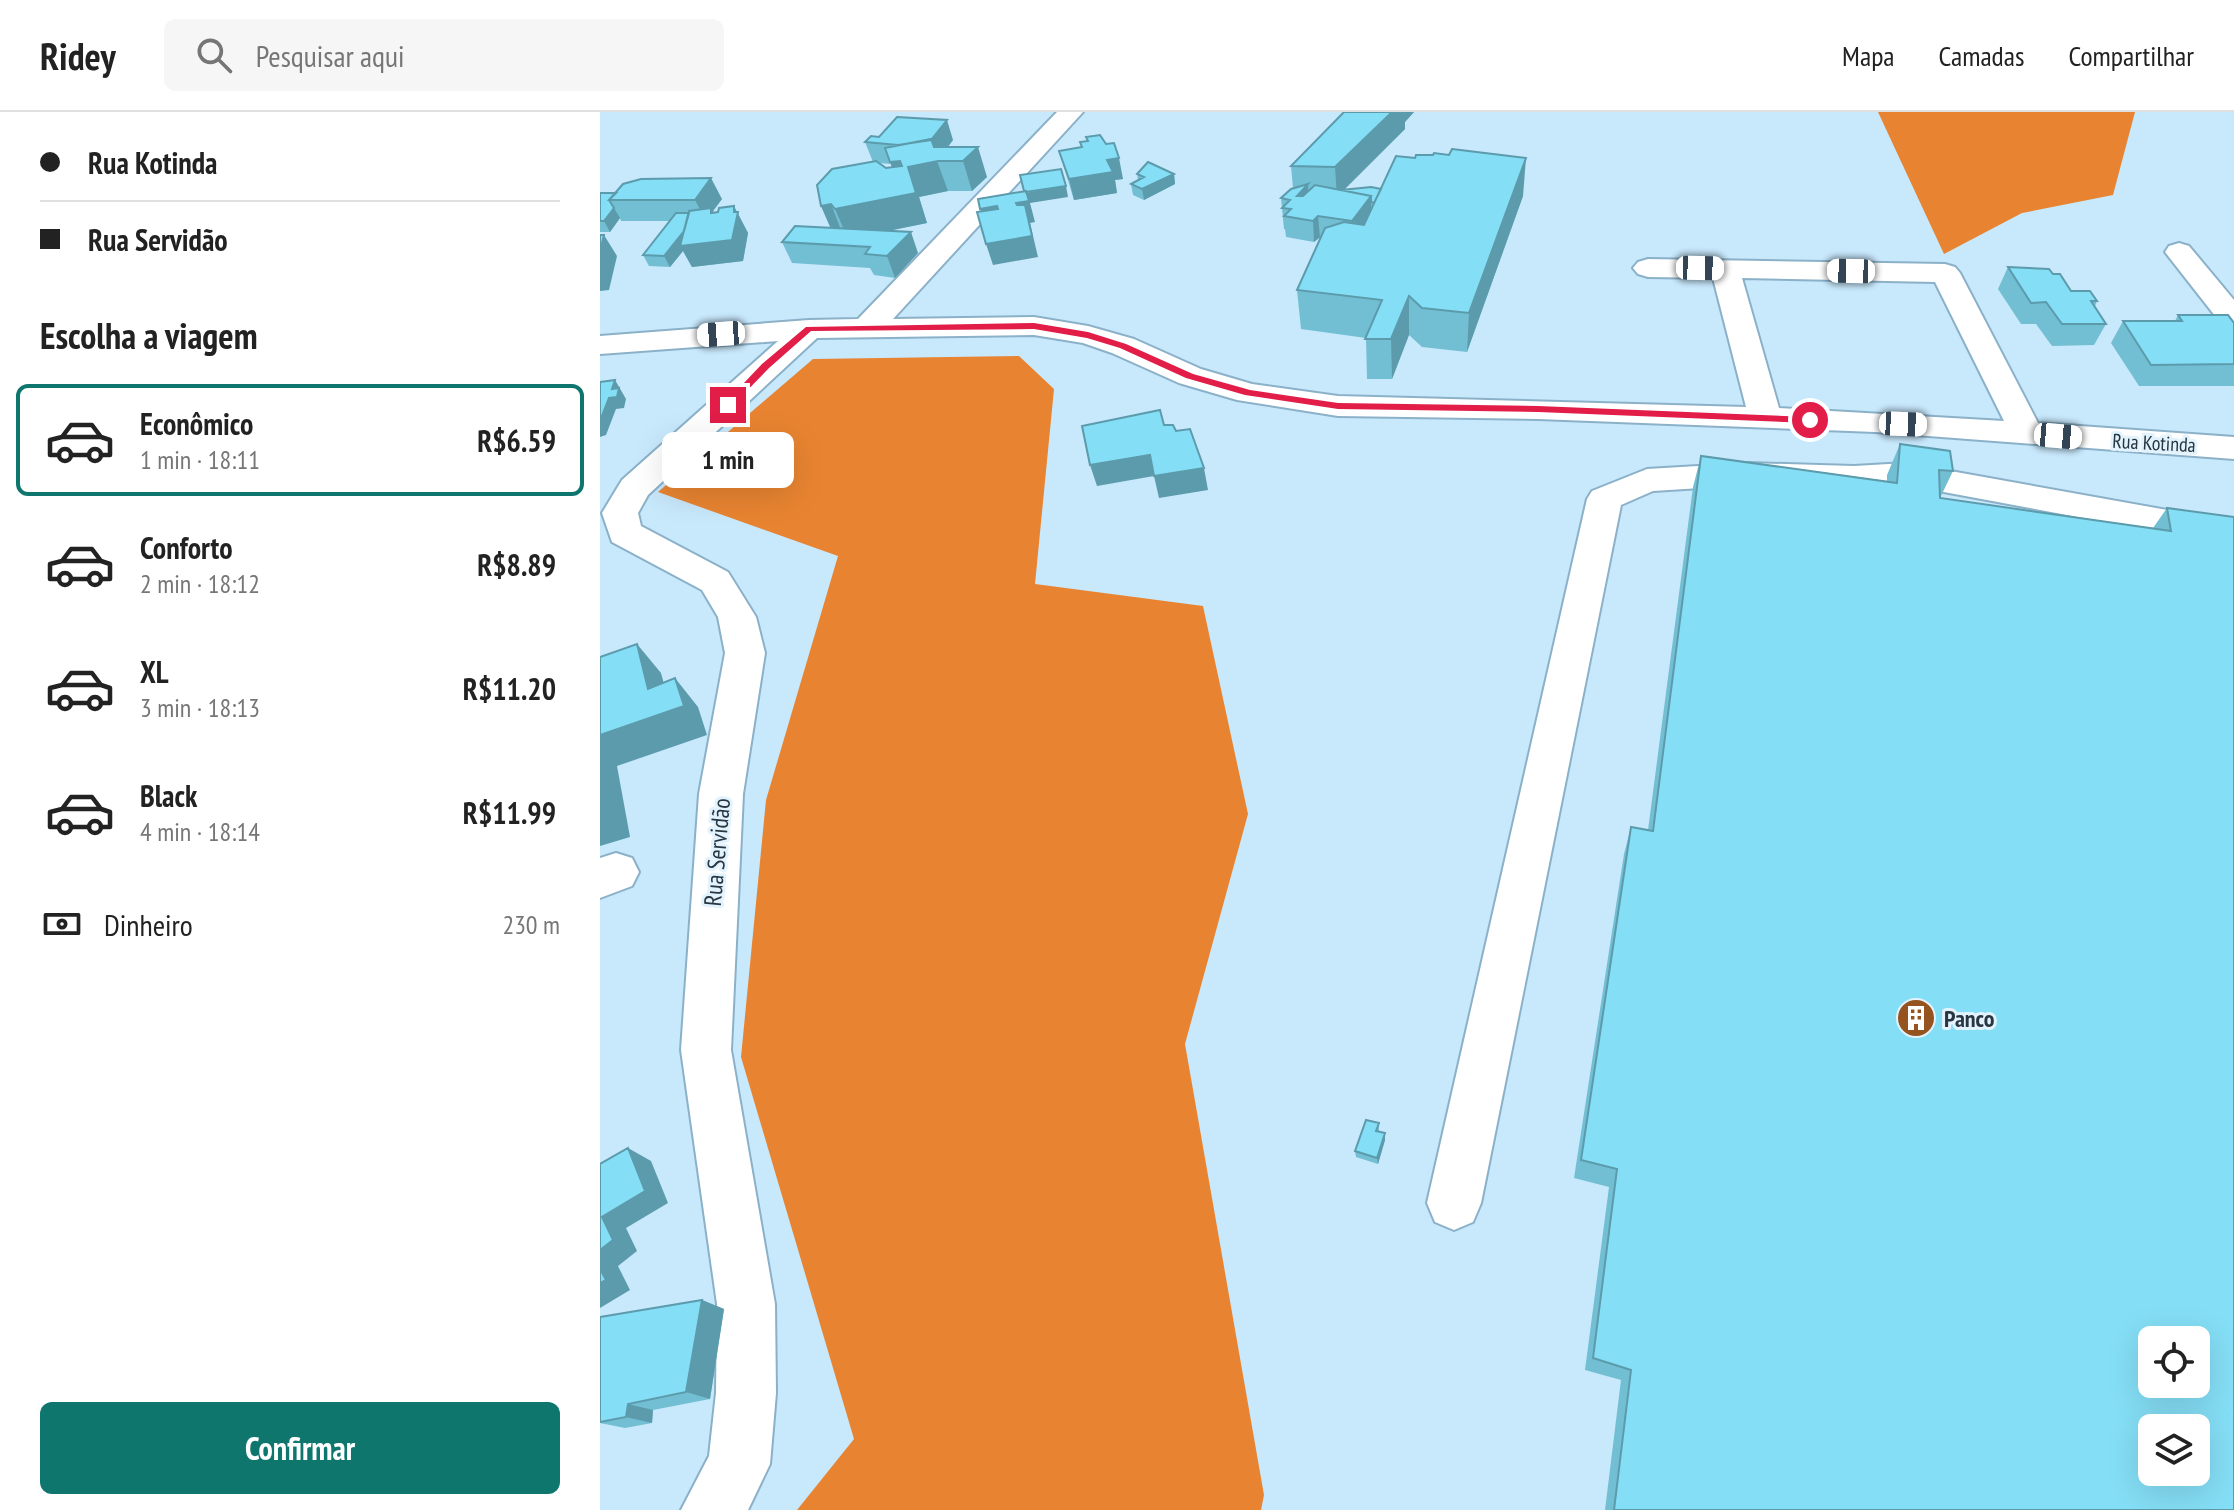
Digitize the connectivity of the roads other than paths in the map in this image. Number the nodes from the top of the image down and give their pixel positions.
1 (1071, 112) edge
2 (2179, 252) dead end
3 (1648, 268) dead end
4 (1725, 269) junction
5 (2234, 320) edge
6 (809, 329) junction
7 (866, 329) junction
8 (600, 345) edge
9 (1766, 419) junction
10 (2027, 434) junction
11 (2234, 448) edge
12 (2234, 534) edge
13 (1454, 1203) dead end
14 (713, 1510) edge

1 - 7 street
2 - 5 street
3 - 4 street
4 - 9 street
4 - 10 street
6 - 7 street, Rua Kotinda
6 - 8 street, Rua Kotinda
6 - 14 street, Rua Servidão
7 - 9 street, Rua Kotinda
9 - 10 street, Rua Kotinda
10 - 11 street, Rua Kotinda
12 - 13 street

